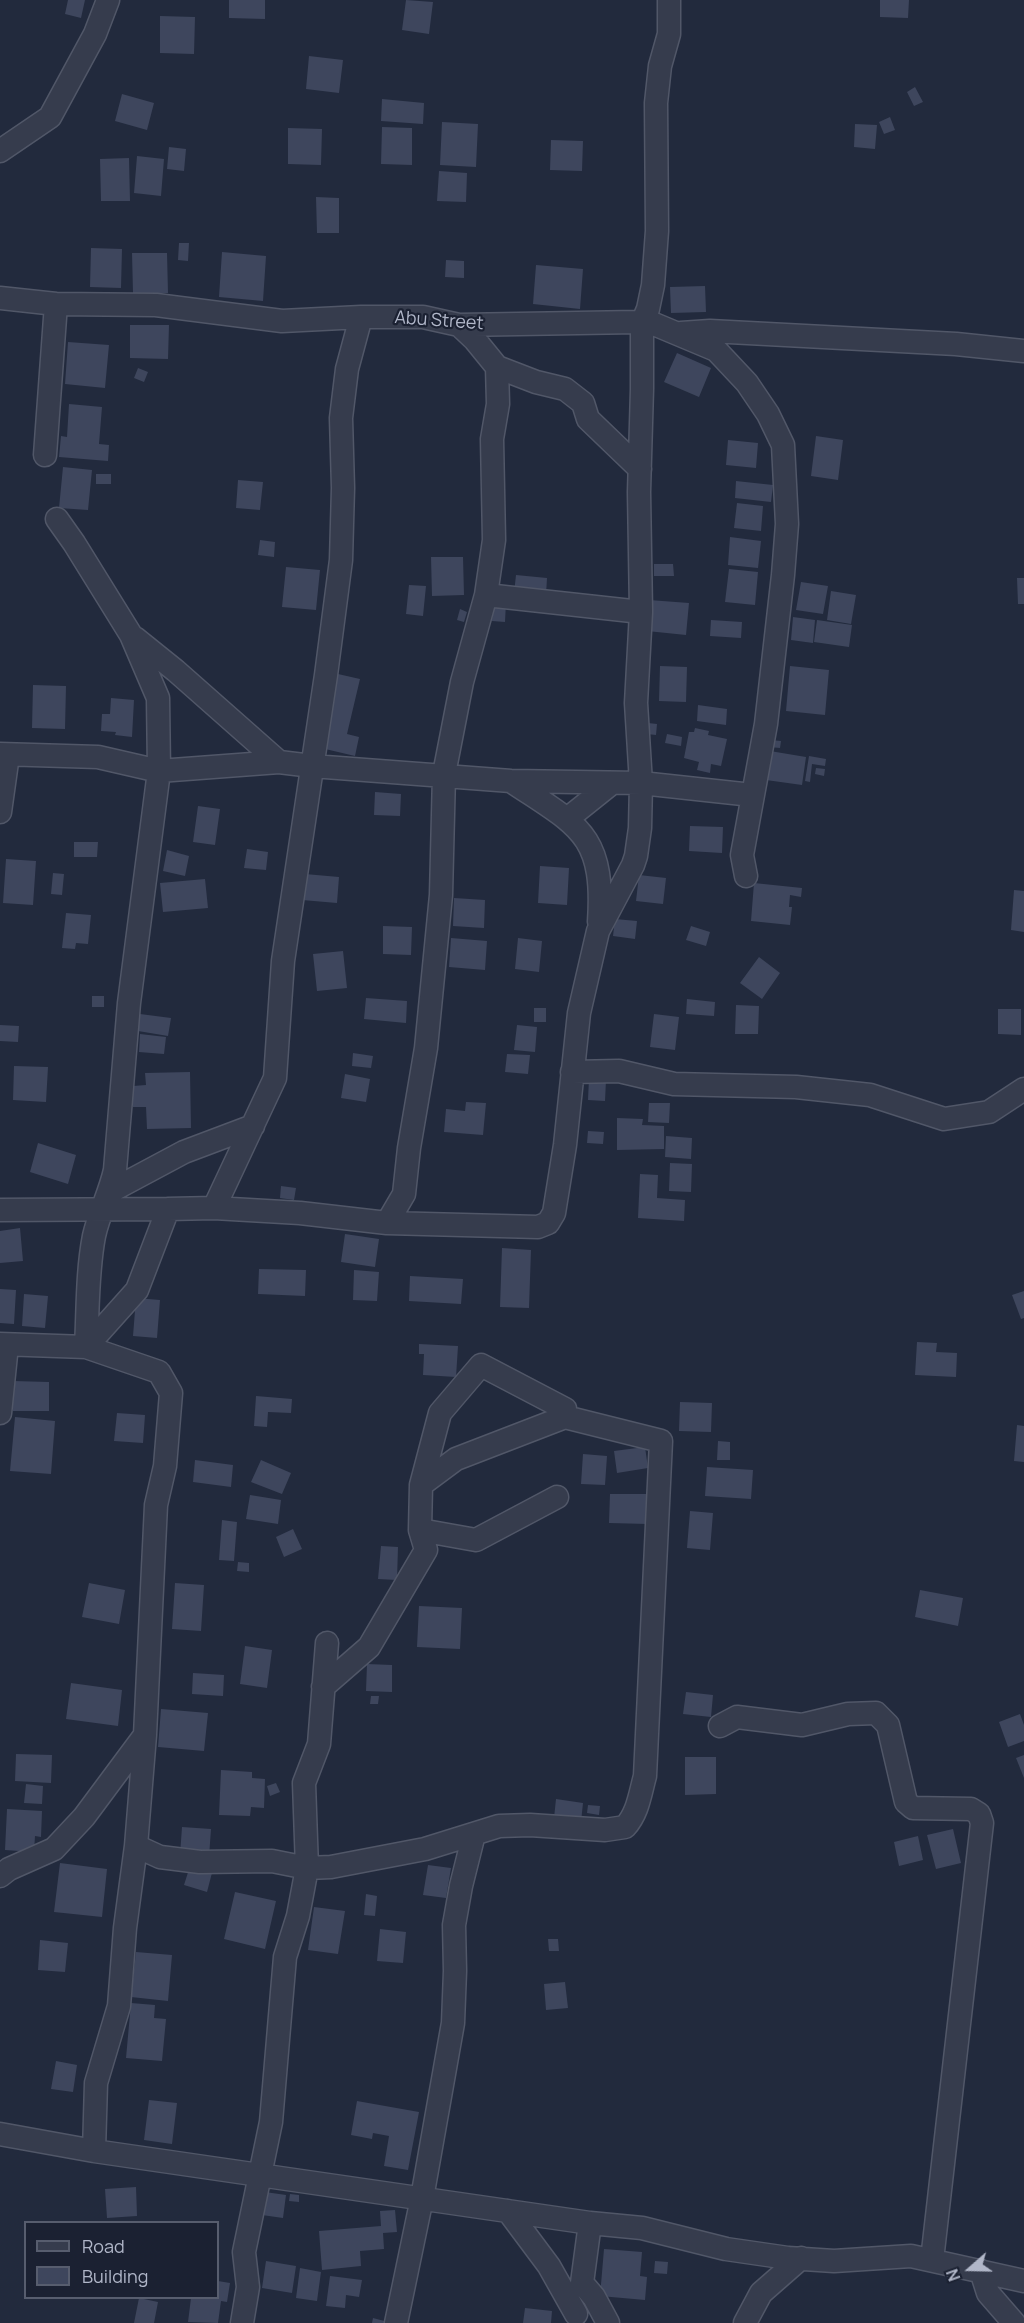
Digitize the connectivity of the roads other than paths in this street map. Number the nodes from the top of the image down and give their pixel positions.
1 (108, 0) edge
2 (669, 0) edge
3 (0, 151) edge
4 (0, 298) edge
5 (56, 304) junction
6 (361, 317) junction
7 (642, 322) junction
8 (459, 324) junction
9 (674, 333) junction
10 (1024, 351) edge
11 (497, 367) junction
12 (45, 455) dead end
13 (640, 468) junction
14 (57, 519) dead end
15 (486, 595) junction
16 (642, 612) junction
17 (131, 635) junction
18 (4, 754) edge
19 (279, 762) junction
20 (312, 766) junction
21 (159, 771) junction
22 (444, 774) junction
23 (511, 781) junction
24 (612, 783) junction
25 (641, 783) junction
26 (752, 795) junction
27 (0, 812) edge
28 (567, 819) junction
29 (746, 876) dead end
30 (598, 931) junction
31 (572, 1072) junction
32 (1024, 1089) edge
33 (253, 1126) junction
34 (106, 1199) junction
35 (214, 1208) junction
36 (168, 1209) junction
37 (0, 1210) edge
38 (387, 1223) junction
39 (4, 1345) edge
40 (86, 1347) junction
41 (0, 1413) edge
42 (565, 1417) junction
43 (421, 1485) junction
44 (557, 1497) dead end
45 (420, 1530) junction
46 (327, 1643) dead end
47 (323, 1687) junction
48 (720, 1726) dead end
49 (146, 1735) junction
50 (474, 1834) junction
51 (136, 1846) junction
52 (306, 1868) junction
53 (0, 1876) edge
54 (0, 2134) edge
55 (94, 2151) junction
56 (259, 2175) junction
57 (422, 2198) junction
58 (508, 2211) junction
59 (590, 2223) junction
60 (801, 2258) junction
61 (932, 2260) junction
62 (981, 2271) junction
63 (1024, 2281) edge
64 (582, 2283) junction
65 (575, 2319) edge
66 (242, 2323) edge
67 (396, 2323) edge
68 (608, 2323) edge
69 (745, 2323) edge
70 (1014, 2323) edge

1 - 3 street
2 - 7 street
4 - 5 street, Abu Street
5 - 6 street, Abu Street
5 - 12 street
6 - 8 street, Abu Street
6 - 20 street
7 - 8 street, Abu Street
7 - 9 street, Abu Street
7 - 13 street
8 - 11 street
9 - 10 street
9 - 26 street, Abu Street
11 - 13 street
11 - 15 street
13 - 16 street
14 - 17 street
15 - 16 street
15 - 22 street
16 - 25 street
17 - 19 street
17 - 21 street
18 - 21 street
18 - 27 street
19 - 20 street
19 - 21 street
20 - 22 street
20 - 33 street
21 - 34 street
22 - 23 street
22 - 38 street
23 - 24 street
23 - 28 street
24 - 25 street
24 - 28 street
25 - 26 street
25 - 30 street
26 - 29 street, Abu Street
28 - 30 street
30 - 31 street
31 - 32 street
31 - 38 street
33 - 34 street
33 - 35 street
34 - 36 street
34 - 37 street
34 - 40 street
35 - 36 street
35 - 38 street
36 - 40 street
39 - 40 street
39 - 41 street
40 - 49 street
42 - 43 street
42 - 43 street
42 - 50 street
43 - 45 street
44 - 45 street
45 - 47 street
46 - 47 street
47 - 52 street
48 - 61 street
49 - 51 street
49 - 53 street
50 - 52 street
50 - 57 street
51 - 52 street
51 - 55 street
52 - 56 street
54 - 55 street
55 - 56 street
56 - 57 street
56 - 66 street
57 - 58 street
57 - 67 street
58 - 59 street
58 - 65 street
59 - 60 street
59 - 64 street
60 - 61 street
60 - 69 street
61 - 62 street
62 - 63 street
62 - 70 street
64 - 65 street
64 - 68 street

